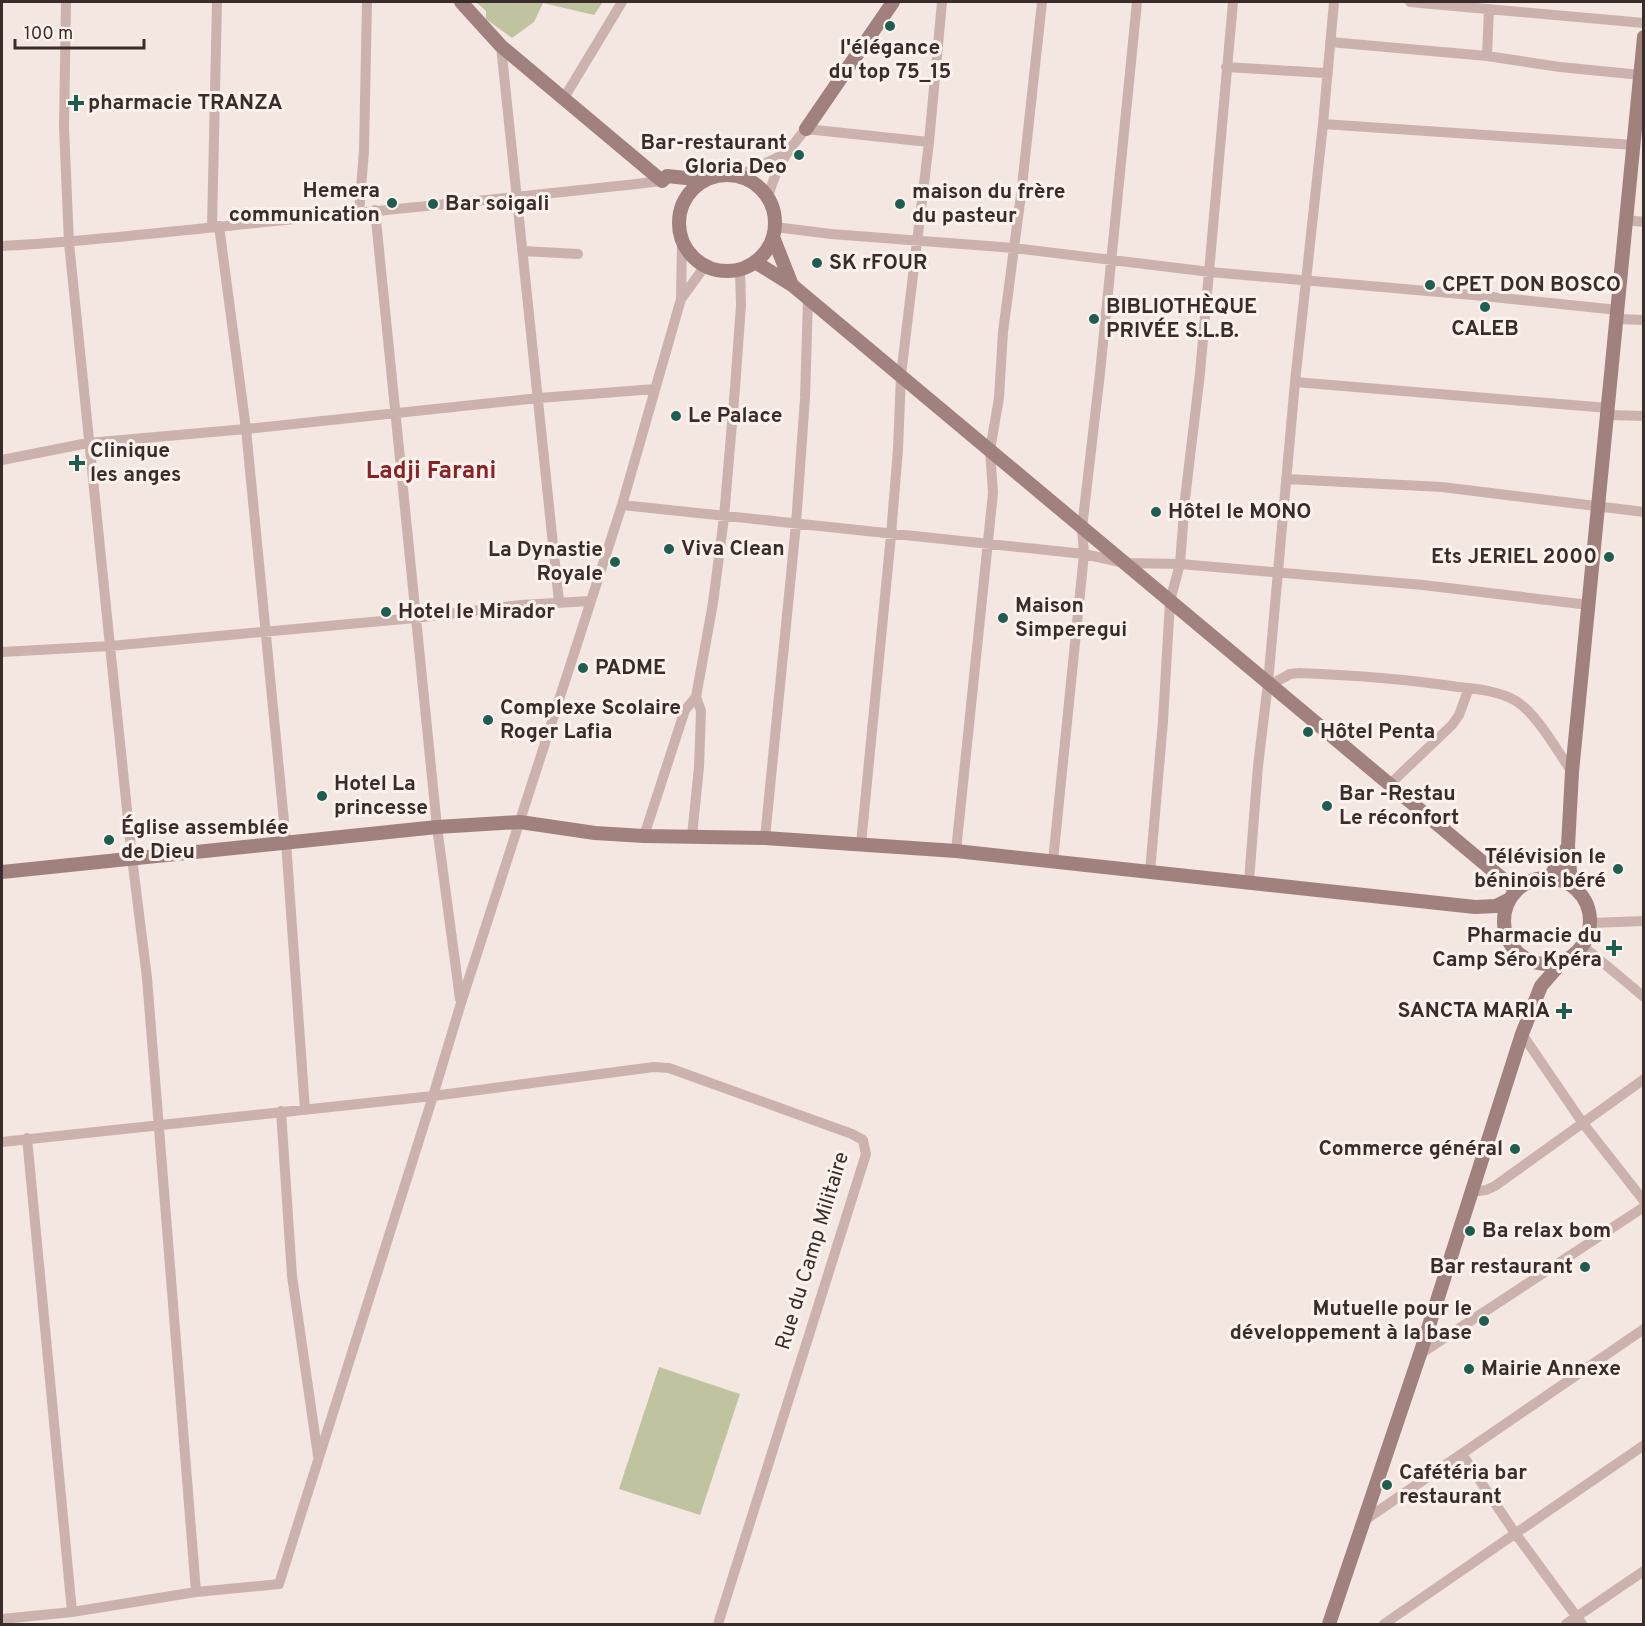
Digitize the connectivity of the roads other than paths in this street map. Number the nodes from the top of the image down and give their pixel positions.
1 (66, 2) edge
2 (217, 2) edge
3 (367, 2) edge
4 (461, 2) edge
5 (622, 2) edge
6 (893, 2) edge
7 (942, 2) edge
8 (1042, 2) edge
9 (1137, 2) edge
10 (1233, 2) edge
11 (1334, 2) edge
12 (1410, 2) edge
13 (1489, 9) junction
14 (1644, 23) edge
15 (1644, 37) edge
16 (1330, 42) junction
17 (501, 46) junction
18 (1488, 56) junction
19 (1226, 67) junction
20 (1326, 73) junction
21 (1641, 75) junction
22 (564, 98) junction
23 (1323, 124) junction
24 (806, 129) junction
25 (929, 142) junction
26 (1634, 145) junction
27 (785, 153) junction
28 (738, 176) junction
29 (664, 178) junction
30 (705, 180) junction
31 (768, 197) junction
32 (517, 198) junction
33 (684, 200) junction
34 (375, 210) junction
35 (359, 213) junction
36 (1626, 220) junction
37 (1644, 222) edge
38 (216, 227) junction
39 (774, 232) junction
40 (917, 241) junction
41 (682, 242) junction
42 (69, 243) junction
43 (2, 246) edge
44 (1014, 248) junction
45 (523, 251) junction
46 (578, 254) dead end
47 (1111, 260) junction
48 (755, 262) junction
49 (705, 266) junction
50 (740, 269) junction
51 (1210, 272) junction
52 (1305, 280) junction
53 (792, 285) junction
54 (808, 298) junction
55 (681, 299) junction
56 (1618, 314) junction
57 (1644, 320) edge
58 (901, 375) junction
59 (1294, 382) junction
60 (655, 389) junction
61 (539, 398) junction
62 (1608, 411) junction
63 (396, 414) junction
64 (1644, 416) edge
65 (246, 429) junction
66 (88, 443) junction
67 (990, 450) junction
68 (2, 460) edge
69 (1286, 479) junction
70 (622, 505) junction
71 (1599, 508) junction
72 (1644, 512) edge
73 (724, 517) junction
74 (796, 524) junction
75 (1082, 528) junction
76 (891, 535) junction
77 (988, 545) junction
78 (1084, 554) junction
79 (1125, 563) junction
80 (1180, 564) junction
81 (1277, 573) junction
82 (1170, 601) junction
83 (559, 602) junction
84 (590, 602) junction
85 (1589, 605) junction
86 (415, 618) junction
87 (265, 631) junction
88 (110, 646) junction
89 (2, 652) edge
90 (1269, 684) junction
91 (1469, 688) junction
92 (696, 697) junction
93 (1572, 772) junction
94 (1390, 784) junction
95 (520, 822) junction
96 (437, 827) junction
97 (644, 836) junction
98 (692, 836) junction
99 (765, 838) junction
100 (286, 842) junction
101 (861, 844) junction
102 (1568, 846) junction
103 (956, 851) junction
104 (132, 858) junction
105 (1053, 861) junction
106 (2, 872) edge
107 (1150, 872) junction
108 (1550, 877) junction
109 (1249, 881) junction
110 (1571, 885) junction
111 (1512, 895) junction
112 (1475, 907) junction
113 (1644, 921) edge
114 (1591, 923) junction
115 (1504, 926) junction
116 (1583, 946) junction
117 (1533, 962) junction
118 (1562, 962) junction
119 (1541, 986) junction
120 (1644, 997) edge
121 (461, 1003) junction
122 (1522, 1034) junction
123 (1644, 1079) edge
124 (433, 1096) junction
125 (306, 1110) junction
126 (281, 1111) junction
127 (1582, 1122) junction
128 (160, 1125) junction
129 (27, 1138) junction
130 (2, 1142) edge
131 (1470, 1192) junction
132 (1644, 1201) edge
133 (1644, 1207) edge
134 (1644, 1329) edge
135 (1420, 1354) junction
136 (1644, 1445) edge
137 (1462, 1454) junction
138 (319, 1459) junction
139 (1365, 1520) junction
140 (1515, 1533) junction
141 (1644, 1570) edge
142 (196, 1592) junction
143 (72, 1612) junction
144 (2, 1619) edge
145 (1580, 1621) edge
146 (718, 1624) edge
147 (1329, 1624) edge
148 (1384, 1624) edge
149 (1566, 1624) edge

1 - 42 street
2 - 38 street
3 - 35 street
4 - 17 street
5 - 22 street
6 - 24 street
7 - 25 street
8 - 44 street
9 - 47 street
10 - 19 street
11 - 16 street
12 - 13 street
13 - 14 street
13 - 18 street
15 - 21 street
16 - 18 street
16 - 20 street
17 - 22 street
17 - 32 street
18 - 21 street
19 - 20 street
19 - 51 street
20 - 23 street
21 - 26 street
22 - 29 street
23 - 26 street
23 - 52 street
24 - 25 street
24 - 27 street
25 - 40 street
26 - 36 street
27 - 28 street
27 - 31 street
28 - 30 street
28 - 31 street
29 - 30 street
29 - 32 street
29 - 33 street
30 - 33 street
31 - 39 street
32 - 34 street
32 - 45 street
33 - 41 street
34 - 35 street
34 - 63 street
35 - 38 street
36 - 37 street
36 - 56 street
38 - 42 street
38 - 65 street
39 - 40 street
39 - 48 street
39 - 53 street
40 - 44 street
40 - 58 street
41 - 49 street
41 - 55 street
42 - 43 street
42 - 66 street
44 - 47 street
44 - 67 street
45 - 46 street
45 - 61 street
47 - 51 street
47 - 75 street
48 - 50 street
48 - 53 street
49 - 50 street
49 - 55 street
50 - 73 street
51 - 52 street
51 - 80 street
52 - 56 street
52 - 59 street
53 - 54 street
54 - 58 street
54 - 74 street
55 - 60 street
56 - 57 street
56 - 62 street
58 - 67 street
58 - 76 street
59 - 62 street
59 - 69 street
60 - 61 street
60 - 70 street
61 - 63 street
61 - 83 street
62 - 64 street
62 - 71 street
63 - 65 street
63 - 86 street
65 - 66 street
65 - 87 street
66 - 68 street
66 - 88 street
67 - 75 street
67 - 77 street
69 - 71 street
69 - 81 street
70 - 73 street
70 - 84 street
71 - 72 street
71 - 85 street
73 - 74 street
73 - 92 street
74 - 76 street
74 - 99 street
75 - 78 street
75 - 79 street
76 - 77 street
76 - 101 street
77 - 78 street
77 - 103 street
78 - 79 street
78 - 105 street
79 - 80 street
79 - 82 street
80 - 81 street
80 - 82 street
81 - 85 street
81 - 90 street
82 - 90 street
82 - 107 street
83 - 84 street
83 - 86 street
84 - 95 street
85 - 93 street
86 - 87 street
86 - 96 street
87 - 88 street
87 - 100 street
88 - 89 street
88 - 104 street
90 - 91 street
90 - 94 street
90 - 109 street
91 - 93 street
91 - 94 street
92 - 97 street
92 - 98 street
93 - 102 street
94 - 111 street
95 - 96 street
95 - 97 street
95 - 121 street
96 - 100 street
96 - 121 street
97 - 98 street
98 - 99 street
99 - 101 street
100 - 104 street
100 - 125 street
101 - 103 street
102 - 108 street
102 - 110 street
103 - 105 street
104 - 106 street
104 - 128 street
105 - 107 street
107 - 109 street
108 - 110 street
108 - 111 street
109 - 112 street
110 - 114 street
111 - 112 street
111 - 115 street
112 - 115 street
113 - 114 street
114 - 116 street
115 - 117 street
116 - 118 street
116 - 120 street
117 - 118 street
117 - 119 street
118 - 119 street
119 - 122 street
121 - 124 street
122 - 127 street
122 - 131 street
123 - 127 street
124 - 125 street
124 - 138 street
124 - 146 street, Rue du Camp Militaire
125 - 126 street
126 - 128 street
126 - 138 street
127 - 131 street
127 - 132 street
128 - 129 street
128 - 142 street
129 - 130 street
129 - 143 street
131 - 135 street
133 - 135 street
134 - 137 street
135 - 139 street
136 - 140 street
137 - 139 street
137 - 140 street
138 - 142 street
139 - 147 street
140 - 145 street
140 - 148 street
141 - 145 street
142 - 143 street
143 - 144 street
145 - 149 street

